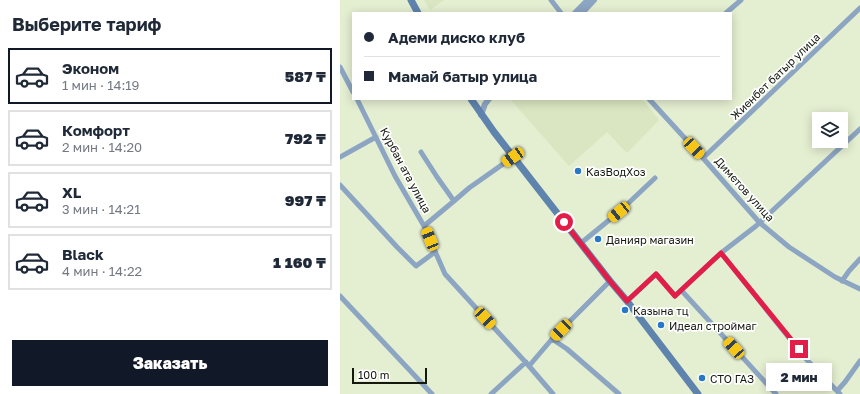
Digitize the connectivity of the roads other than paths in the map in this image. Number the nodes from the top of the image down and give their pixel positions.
1 (411, 0) edge
2 (551, 0) edge
3 (588, 0) edge
4 (594, 0) edge
5 (740, 0) edge
6 (860, 8) edge
7 (417, 12) edge
8 (560, 12) edge
9 (576, 12) edge
10 (583, 12) edge
11 (727, 12) edge
12 (340, 67) edge
13 (352, 90) edge
14 (358, 100) edge
15 (472, 100) edge
16 (488, 100) edge
17 (650, 100) edge
18 (481, 115) junction
19 (860, 129) edge
20 (376, 137) junction
21 (422, 152) dead end
22 (513, 157) junction
23 (340, 158) edge
24 (703, 158) junction
25 (655, 178) dead end
26 (340, 185) edge
27 (454, 201) junction
28 (759, 222) junction
29 (424, 226) junction
30 (581, 243) junction
31 (435, 252) junction
32 (721, 253) junction
33 (860, 259) edge
34 (610, 281) junction
35 (842, 281) junction
36 (860, 289) edge
37 (681, 290) junction
38 (340, 296) edge
39 (627, 301) junction
40 (552, 340) junction
41 (860, 361) edge
42 (528, 364) junction
43 (839, 392) edge
44 (432, 394) edge
45 (491, 394) edge
46 (553, 394) edge
47 (619, 394) edge
48 (698, 394) edge
49 (776, 394) edge

1 - 7 main road
2 - 8 street
3 - 9 street
4 - 10 street
5 - 11 street
6 - 24 street, Жиенбет батыр улица
12 - 13 street
14 - 20 street, Курбан ата улица
15 - 18 main road
16 - 18 street
17 - 24 street, Диметов улица
18 - 22 main road
19 - 28 street
20 - 23 street
20 - 29 street, Курбан ата улица
21 - 27 street
22 - 27 street
22 - 30 main road
24 - 28 street, Диметов улица
25 - 30 street
26 - 31 street
27 - 29 street
28 - 32 street
28 - 35 street, Диметов улица
29 - 31 street, Курбан ата улица
30 - 34 main road
31 - 42 street, Курбан ата улица
32 - 37 street
32 - 43 street
33 - 35 street
34 - 39 main road
34 - 40 street
35 - 36 street, Диметов улица
37 - 39 street
37 - 49 street
38 - 44 street
39 - 48 main road
40 - 42 street
40 - 47 street
41 - 43 street
42 - 45 street
42 - 46 street, Курбан ата улица

